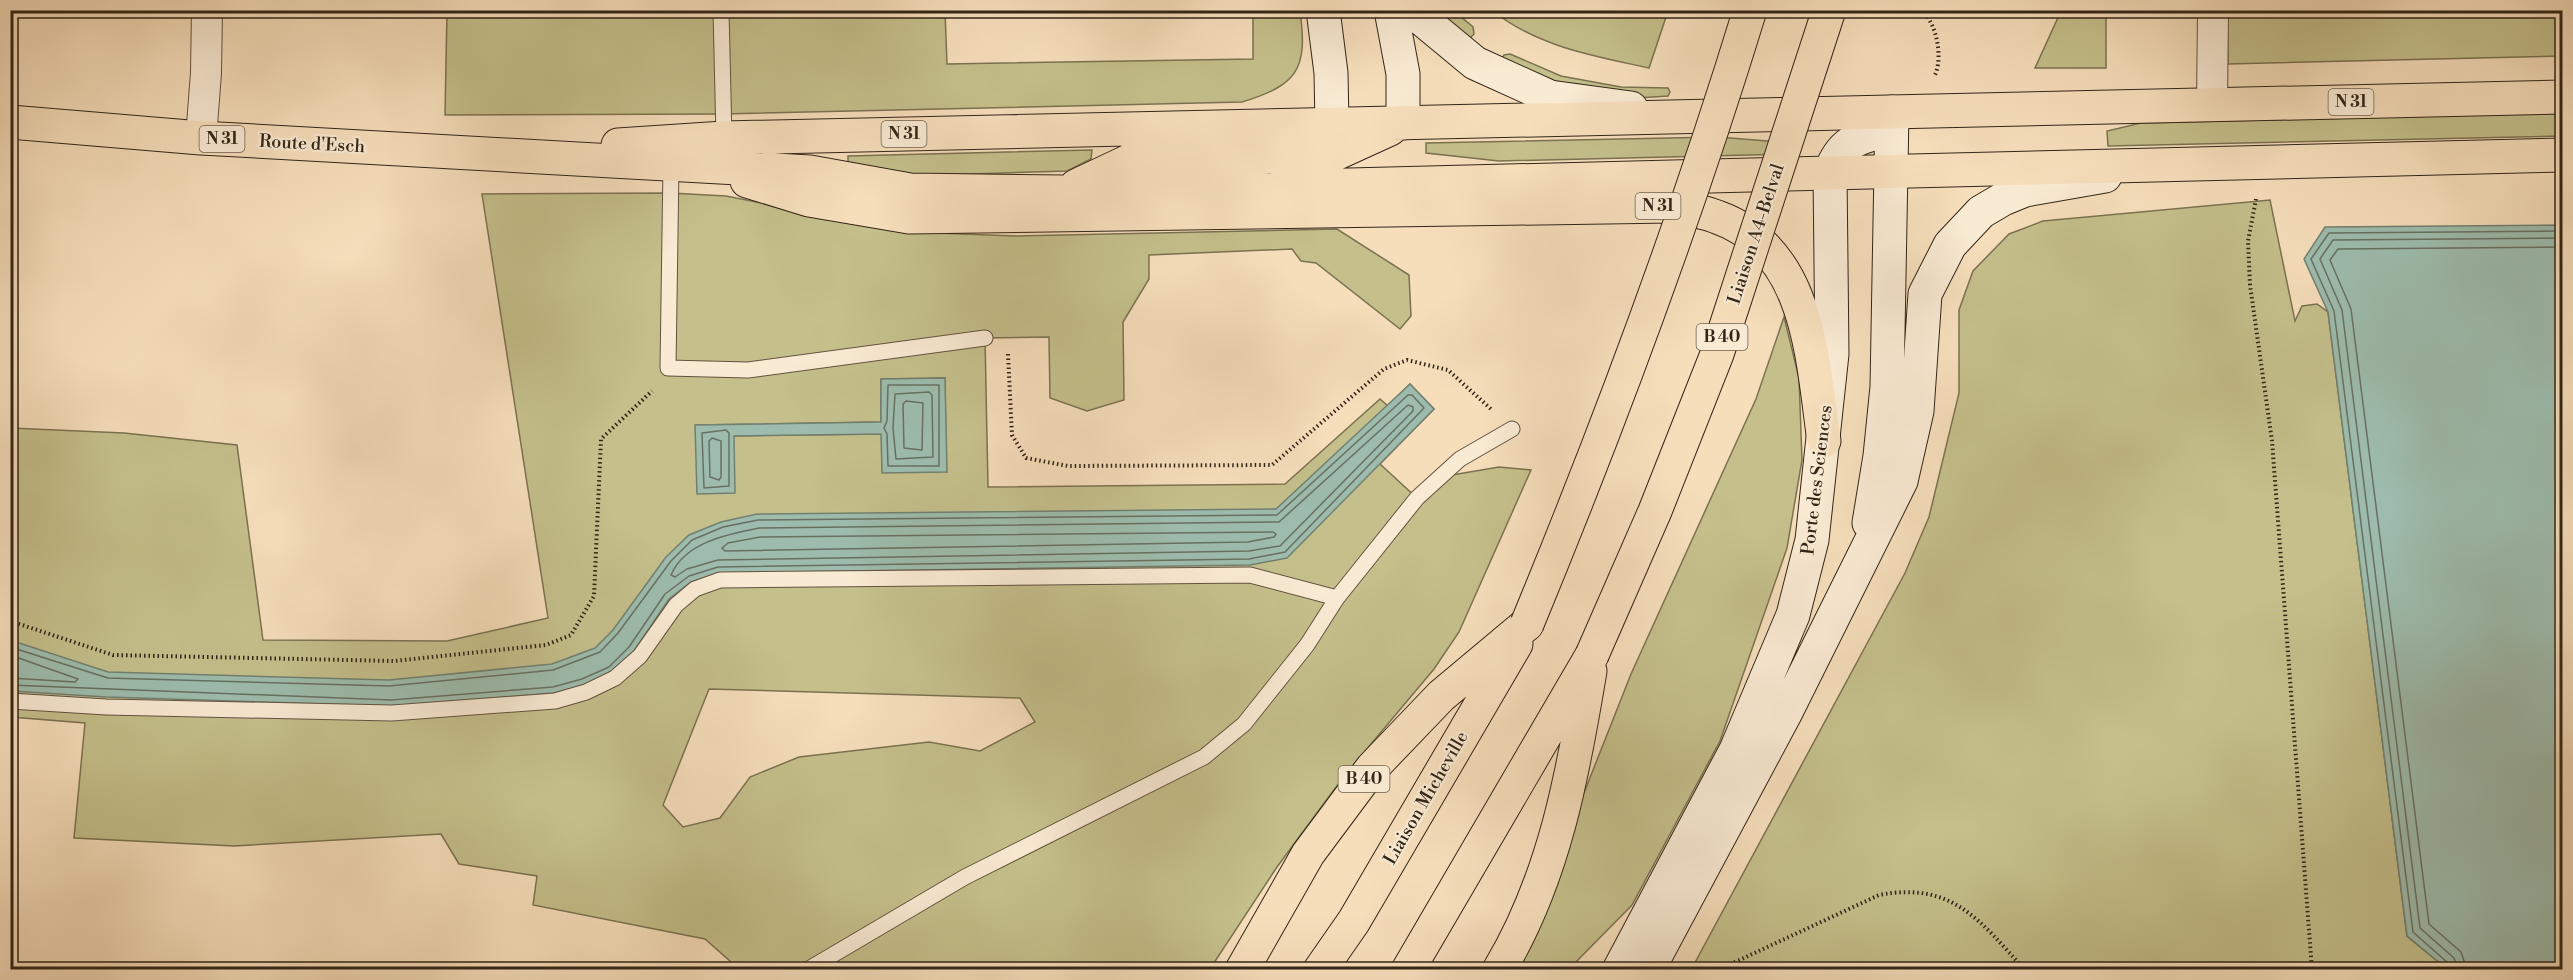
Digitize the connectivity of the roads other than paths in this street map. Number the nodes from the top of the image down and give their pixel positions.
1 (207, 10) edge
2 (721, 10) edge
3 (1323, 10) edge
4 (1391, 10) edge
5 (1412, 10) edge
6 (1750, 10) edge
7 (1829, 10) edge
8 (2213, 10) edge
9 (2562, 97) edge
10 (2212, 105) junction
11 (1689, 117) junction
12 (1891, 120) junction
13 (10, 122) edge
14 (1403, 123) junction
15 (201, 138) junction
16 (724, 138) junction
17 (475, 154) junction
18 (2562, 155) edge
19 (2165, 165) junction
20 (686, 166) junction
21 (1333, 169) junction
22 (1891, 172) junction
23 (1830, 173) junction
24 (985, 338) road end
25 (1512, 429) road end
26 (1824, 441) junction
27 (1863, 557) junction
28 (1337, 598) junction
29 (1527, 624) junction
30 (1592, 655) junction
31 (10, 701) edge
32 (807, 969) edge
33 (1242, 969) edge
34 (1320, 969) edge
35 (1408, 969) edge
36 (1498, 969) edge
37 (1619, 969) edge
38 (1648, 969) edge

1 - 15 street
2 - 16 lane
3 - 21 main road
4 - 14 main road
5 - 11 main road
6 - 29 main road, B 40, bridge
7 - 30 main road, Liaison A4-Belval / B 40, bridge
8 - 10 street
9 - 10 main road, N 31
10 - 12 main road, N 31
11 - 12 main road, N 31
11 - 14 main road, N 31
12 - 22 main road
12 - 23 main road
13 - 15 main road, Route d'Esch / N 31
14 - 21 main road, N 31
15 - 17 main road, Route d'Esch / N 31
16 - 17 main road, N 31
16 - 21 main road, N 31
17 - 20 main road, N 31
18 - 19 main road, N 31
19 - 22 main road, N 31
19 - 27 main road
20 - 21 main road, N 31
20 - 21 main road, N 31
20 - 24 lane
21 - 23 main road, N 31
21 - 26 main road, N 31
22 - 23 main road, N 31
22 - 27 main road
23 - 26 main road, Porte des Sciences
25 - 28 lane
26 - 37 main road, Porte des Sciences
27 - 38 main road
28 - 31 lane
28 - 32 lane
29 - 33 main road, B 40
29 - 34 main road, Liaison Micheville / B 40
30 - 35 main road, B 40
30 - 36 main road, B 40

